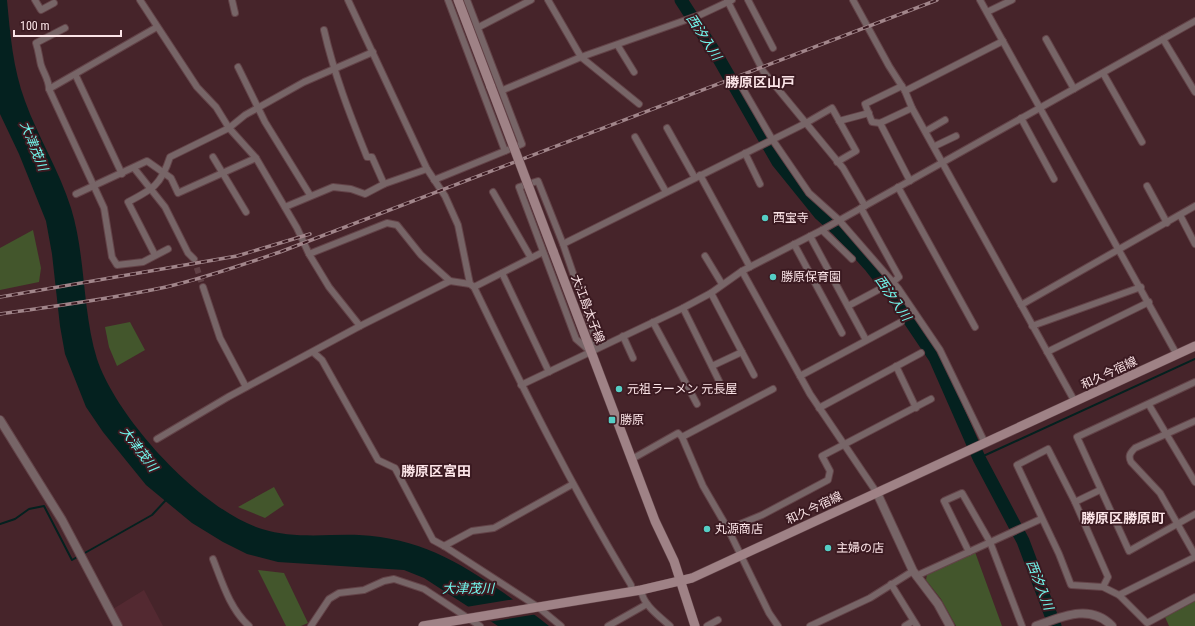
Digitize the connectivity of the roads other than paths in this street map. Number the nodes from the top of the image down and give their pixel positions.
1 (35, 0) edge
2 (140, 0) edge
3 (232, 0) edge
4 (348, 0) edge
5 (458, 0) edge
6 (467, 0) edge
7 (531, 0) edge
8 (548, 0) edge
9 (748, 0) edge
10 (853, 0) edge
11 (980, 0) edge
12 (1012, 0) edge
13 (729, 1) edge
14 (54, 3) dead end
15 (449, 3) edge
16 (987, 12) junction
17 (235, 13) dead end
18 (464, 16) junction
19 (1195, 21) edge
20 (157, 27) junction
21 (479, 27) junction
22 (65, 28) dead end
23 (324, 30) dead end
24 (1046, 39) dead end
25 (1163, 39) junction
26 (1003, 41) junction
27 (618, 46) junction
28 (773, 48) dead end
29 (373, 52) junction
30 (581, 57) junction
31 (238, 66) dead end
32 (333, 69) junction
33 (634, 72) dead end
34 (1103, 73) junction
35 (76, 76) junction
36 (739, 82) dead end
37 (904, 88) junction
38 (49, 89) junction
39 (1074, 89) junction
40 (502, 90) junction
41 (1195, 92) edge
42 (639, 104) dead end
43 (257, 108) junction
44 (912, 108) junction
45 (1040, 108) junction
46 (869, 113) junction
47 (1021, 118) junction
48 (945, 120) dead end
49 (839, 121) junction
50 (806, 123) junction
51 (880, 123) junction
52 (229, 128) junction
53 (667, 128) dead end
54 (926, 131) junction
55 (956, 136) dead end
56 (635, 137) dead end
57 (772, 139) junction
58 (1142, 142) dead end
59 (935, 146) junction
60 (505, 151) junction
61 (745, 153) junction
62 (213, 157) dead end
63 (256, 158) junction
64 (837, 162) junction
65 (944, 162) junction
66 (134, 168) junction
67 (427, 169) junction
68 (122, 174) junction
69 (165, 174) junction
70 (223, 174) junction
71 (697, 176) junction
72 (1054, 179) dead end
73 (434, 180) junction
74 (910, 181) junction
75 (384, 184) junction
76 (760, 184) dead end
77 (93, 186) junction
78 (1147, 186) dead end
79 (898, 187) junction
80 (153, 189) junction
81 (493, 192) dead end
82 (666, 192) junction
83 (76, 194) dead end
84 (310, 195) junction
85 (1195, 206) edge
86 (285, 207) junction
87 (863, 207) junction
88 (246, 212) dead end
89 (1180, 215) junction
90 (840, 220) junction
91 (1167, 223) junction
92 (822, 230) junction
93 (810, 236) junction
94 (563, 244) junction
95 (794, 244) junction
96 (1195, 244) edge
97 (168, 249) dead end
98 (1119, 250) junction
99 (543, 252) junction
100 (309, 254) junction
101 (155, 255) junction
102 (705, 256) dead end
103 (531, 258) junction
104 (194, 259) tunnel mouth
105 (852, 259) dead end
106 (750, 267) junction
107 (742, 271) junction
108 (502, 273) junction
109 (450, 281) junction
110 (893, 282) junction
111 (722, 284) junction
112 (472, 286) junction
113 (203, 287) tunnel mouth
114 (1141, 287) junction
115 (878, 290) dead end
116 (711, 292) junction
117 (1149, 302) junction
118 (1021, 305) junction
119 (848, 306) junction
120 (683, 308) junction
121 (653, 322) junction
122 (901, 322) dead end
123 (360, 326) junction
124 (1032, 326) junction
125 (975, 327) dead end
126 (842, 333) dead end
127 (623, 336) junction
128 (866, 340) junction
129 (1195, 346) edge
130 (313, 352) junction
131 (592, 352) junction
132 (742, 352) junction
133 (1047, 352) junction
134 (921, 353) dead end
135 (1177, 355) junction
136 (633, 358) dead end
137 (712, 366) junction
138 (896, 366) junction
139 (549, 372) junction
140 (754, 375) dead end
141 (800, 376) junction
142 (1195, 382) edge
143 (521, 385) junction
144 (246, 387) junction
145 (773, 389) dead end
146 (724, 391) dead end
147 (931, 400) dead end
148 (1075, 402) junction
149 (697, 404) dead end
150 (1148, 405) junction
151 (819, 408) junction
152 (916, 408) junction
153 (0, 420) edge
154 (1195, 421) edge
155 (1166, 434) junction
156 (682, 437) junction
157 (157, 439) dead end
158 (984, 444) junction
159 (844, 446) junction
160 (632, 459) junction
161 (1195, 482) edge
162 (573, 484) junction
163 (1100, 490) junction
164 (877, 493) junction
165 (1074, 502) junction
166 (1195, 514) edge
167 (1042, 519) junction
168 (1177, 524) junction
169 (728, 530) junction
170 (990, 542) junction
171 (444, 546) junction
172 (969, 552) junction
173 (1195, 556) edge
174 (740, 557) junction
175 (213, 559) dead end
176 (915, 574) junction
177 (680, 583) junction
178 (891, 584) junction
179 (1103, 587) junction
180 (637, 591) junction
181 (1119, 595) junction
182 (1195, 597) edge
183 (647, 604) junction
184 (538, 606) junction
185 (470, 619) junction
186 (718, 620) dead end
187 (617, 624) edge
188 (915, 624) edge
189 (118, 626) edge
190 (249, 626) edge
191 (311, 626) edge
192 (423, 626) edge
193 (480, 626) edge
194 (561, 626) edge
195 (608, 626) edge
196 (670, 626) edge
197 (695, 626) edge
198 (707, 626) edge
199 (778, 626) edge
200 (810, 626) edge
201 (905, 626) edge
202 (950, 626) edge
203 (1022, 626) edge
204 (1036, 626) edge
205 (1112, 626) edge

1 - 14 street
2 - 20 street
3 - 17 street
4 - 29 street
5 - 18 main road, 大江島太子線
6 - 18 street
6 - 21 street
7 - 21 street
8 - 30 street
9 - 28 street
10 - 37 street
11 - 16 street
12 - 16 street
13 - 27 street
13 - 50 street
15 - 18 street
15 - 60 street
16 - 26 street
18 - 131 main road, 大江島太子線, bridge
19 - 25 street
20 - 35 street
20 - 52 street
21 - 40 street
22 - 38 street
23 - 32 street
24 - 39 street
25 - 34 street
25 - 41 street
26 - 37 street
26 - 45 street
27 - 30 street
27 - 33 street
29 - 32 street
29 - 67 street
30 - 40 street
30 - 42 street
31 - 43 street
32 - 43 street
32 - 75 street
34 - 39 street
34 - 58 street
35 - 38 street
35 - 68 street
36 - 57 street
37 - 44 street
37 - 46 street
38 - 77 street
39 - 45 street
40 - 60 street
43 - 52 street
43 - 84 street
44 - 51 street
44 - 54 street
45 - 47 street
45 - 98 street
46 - 49 street
46 - 51 street
47 - 65 street
47 - 72 street
48 - 54 street
49 - 50 street
49 - 64 street
50 - 57 street
50 - 64 street
51 - 74 street
52 - 63 street
52 - 69 street
53 - 71 street
54 - 59 street
55 - 59 street
56 - 82 street
57 - 61 street
57 - 90 street
59 - 65 street
60 - 73 street
61 - 71 street
61 - 76 street
62 - 70 street
63 - 70 street
63 - 86 street
64 - 87 street
65 - 74 street
65 - 118 street
66 - 68 street
66 - 69 street
66 - 80 street
67 - 73 street
67 - 75 street
68 - 77 street
69 - 70 street
69 - 80 street
70 - 88 street
71 - 82 street
71 - 106 street
73 - 112 street
74 - 79 street
75 - 84 street
77 - 83 street
77 - 101 street
78 - 91 street
79 - 87 street
79 - 125 street
80 - 101 street
80 - 104 street
81 - 103 street
82 - 94 street
84 - 86 street
85 - 89 street
86 - 100 street
87 - 90 street
87 - 110 street
89 - 91 street
89 - 96 street
90 - 92 street
90 - 110 street
91 - 98 street
92 - 93 street
92 - 105 street
93 - 95 street
93 - 119 street
94 - 99 street
94 - 131 street
95 - 106 street
95 - 126 street
97 - 101 street
98 - 114 street
98 - 118 street
99 - 103 street
99 - 131 street
100 - 109 street
100 - 123 street
102 - 111 street
103 - 108 street
106 - 107 street
107 - 111 street
107 - 141 street
108 - 112 street
108 - 139 street
109 - 112 street
109 - 123 street
110 - 158 street
111 - 116 street
112 - 143 street
113 - 144 street
114 - 117 street
114 - 124 street
115 - 119 street
116 - 120 street
116 - 132 street
117 - 133 street
117 - 135 street
118 - 124 street
119 - 128 street
120 - 121 street
120 - 137 street
121 - 127 street
121 - 149 street
122 - 128 street
123 - 130 street
124 - 133 street
127 - 131 street
127 - 136 street
128 - 141 street
129 - 135 main road, 和久今宿線
130 - 144 street
130 - 171 street
131 - 139 street
131 - 160 main road, 大江島太子線
132 - 137 street
132 - 140 street
133 - 148 street
134 - 138 street
135 - 148 main road, 和久今宿線
137 - 146 street
138 - 151 street
138 - 152 street
139 - 143 street
141 - 151 street
142 - 150 street
143 - 162 street
144 - 157 street
145 - 156 street
147 - 152 street
148 - 158 main road, 和久今宿線
150 - 155 street
150 - 163 street
151 - 159 street
152 - 159 street
153 - 189 street
154 - 155 street
155 - 161 street
155 - 168 street
156 - 160 street
156 - 169 street
158 - 164 main road, 和久今宿線
159 - 164 street
159 - 169 street
160 - 177 main road, 大江島太子線
162 - 171 street
162 - 180 street
163 - 165 street
163 - 168 street
164 - 174 main road, 和久今宿線
164 - 176 street
165 - 167 street
165 - 179 street
166 - 168 street
167 - 170 street
167 - 179 street
168 - 173 street
169 - 174 street
170 - 172 street
170 - 172 street
170 - 203 street
171 - 184 street
172 - 176 street
173 - 181 street
174 - 177 main road, 和久今宿線
174 - 199 street
175 - 190 street
176 - 178 street
176 - 202 street
177 - 180 main road, 和久今宿線
177 - 197 main road, 大江島太子線
178 - 188 street
178 - 200 street
179 - 181 street
180 - 183 street
180 - 184 main road, 和久今宿線
181 - 182 street
183 - 187 street
183 - 196 street
184 - 185 main road, 和久今宿線
184 - 194 street
185 - 191 street
185 - 192 main road, 和久今宿線
185 - 193 street
186 - 198 street
187 - 195 street
188 - 201 street
204 - 205 street

